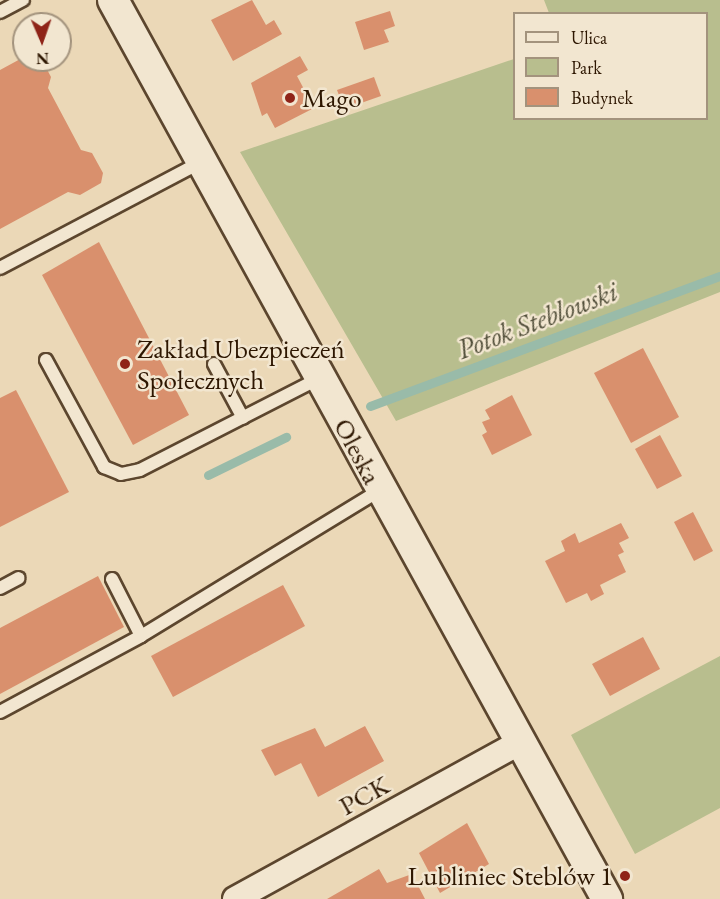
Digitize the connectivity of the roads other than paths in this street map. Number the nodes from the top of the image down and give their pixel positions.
1 (23, 0) edge
2 (113, 0) edge
3 (0, 12) edge
4 (201, 162) junction
5 (0, 268) edge
6 (46, 360) dead end
7 (214, 364) dead end
8 (320, 378) junction
9 (243, 418) junction
10 (380, 491) junction
11 (19, 578) dead end
12 (111, 579) dead end
13 (0, 588) edge
14 (141, 636) junction
15 (0, 712) edge
16 (520, 742) junction
17 (236, 899) edge
18 (607, 899) edge

1 - 3 lane
2 - 4 street, Oleska
4 - 5 lane
4 - 8 street, Oleska
6 - 9 lane
7 - 9 lane
8 - 9 lane
8 - 10 street, Oleska
10 - 14 lane
10 - 16 street, Oleska
11 - 13 lane
12 - 14 lane
14 - 15 lane
16 - 17 street, PCK
16 - 18 street, Oleska

